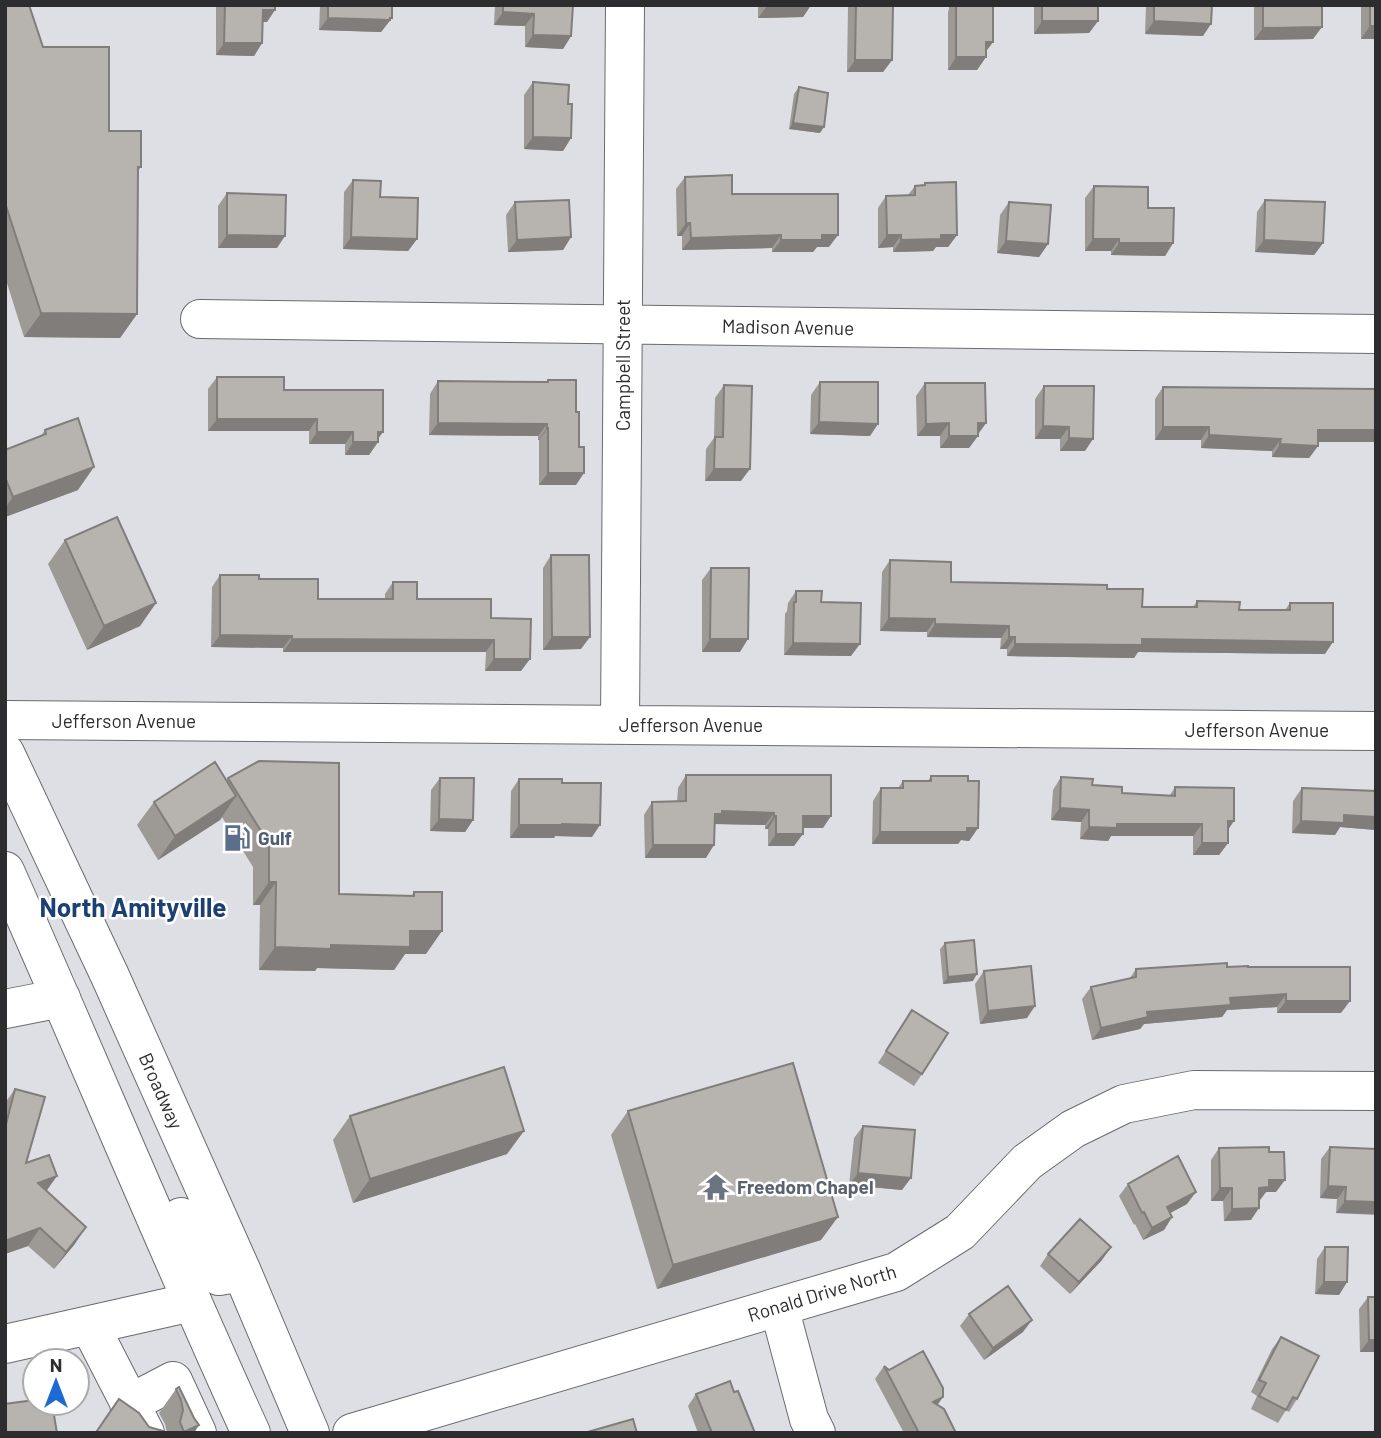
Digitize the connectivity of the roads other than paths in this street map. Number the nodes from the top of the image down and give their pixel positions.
1 (625, 5) edge
2 (200, 318) dead end
3 (623, 325) junction
4 (1376, 334) edge
5 (5, 720) edge
6 (620, 724) junction
7 (1376, 730) edge
8 (5, 753) edge
9 (5, 872) edge
10 (61, 998) junction
11 (5, 1009) edge
12 (1376, 1091) edge
13 (107, 1103) junction
14 (242, 1272) junction
15 (192, 1302) junction
16 (779, 1307) junction
17 (90, 1326) junction
18 (5, 1344) edge
19 (218, 1360) junction
20 (164, 1424) edge
21 (251, 1433) edge
22 (288, 1433) edge
23 (310, 1433) edge
24 (352, 1433) edge
25 (816, 1433) edge

1 - 3 street, Campbell Street
2 - 3 street, Madison Avenue
3 - 4 street, Madison Avenue
3 - 6 street, Campbell Street
5 - 6 street, Jefferson Avenue
6 - 7 street, Jefferson Avenue
8 - 14 street, Broadway
9 - 10 street
10 - 11 street
10 - 13 street
12 - 16 street, Ronald Drive North
13 - 14 street
13 - 15 street
14 - 23 street, Broadway
15 - 17 street
15 - 19 street
15 - 22 street
16 - 24 street, Ronald Drive North
16 - 25 street
17 - 18 street
17 - 20 street
19 - 20 street
19 - 21 street

